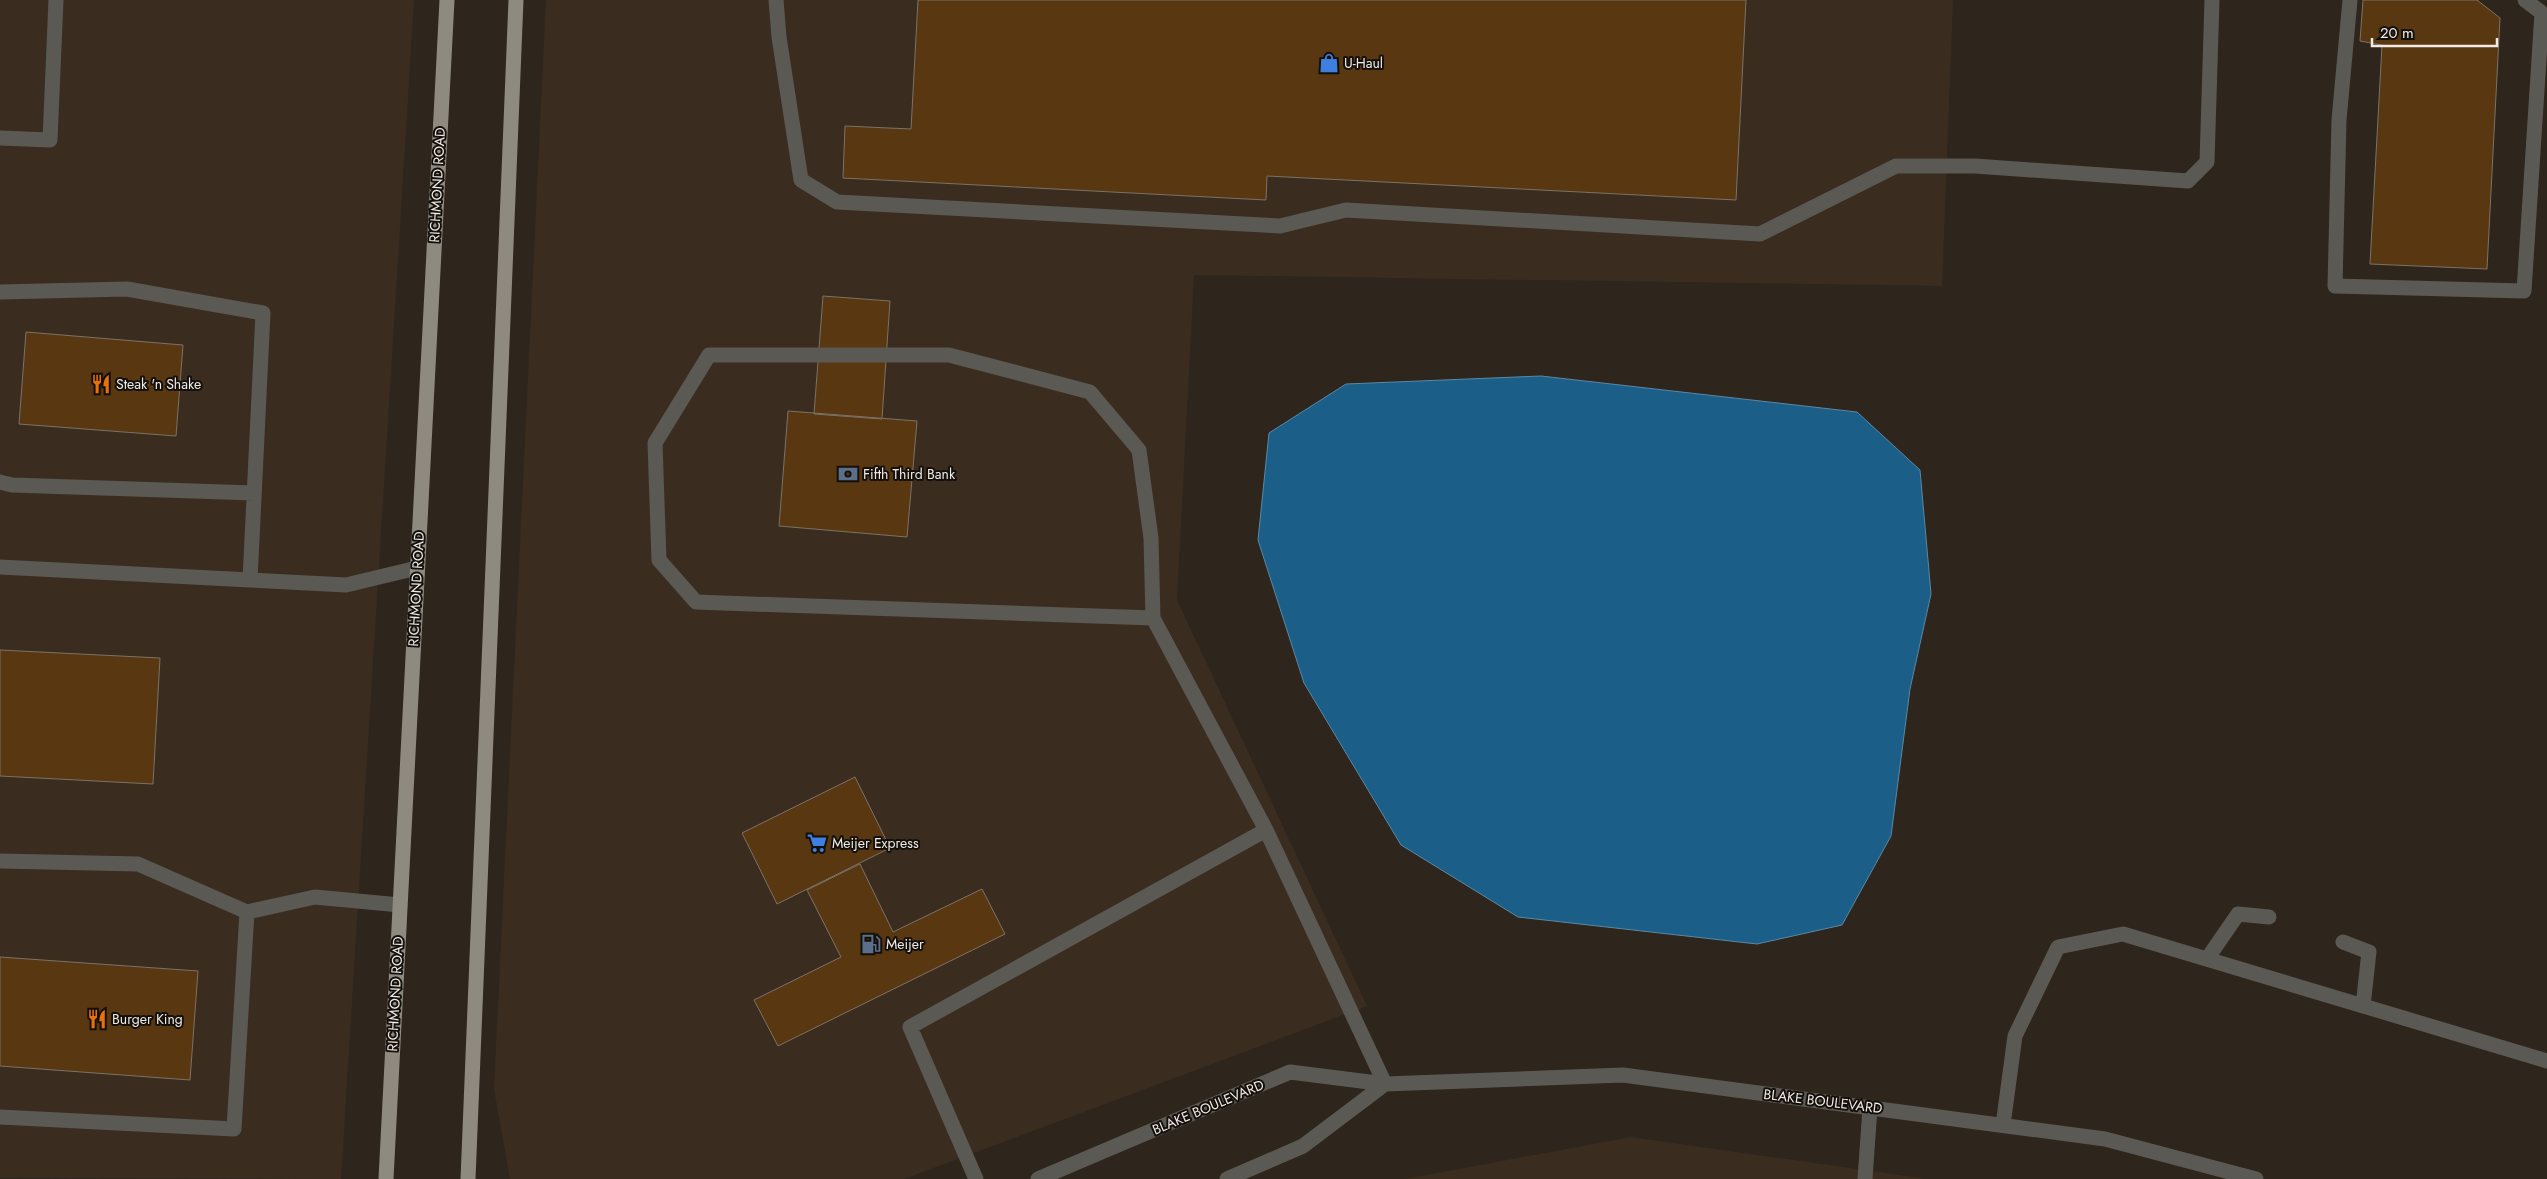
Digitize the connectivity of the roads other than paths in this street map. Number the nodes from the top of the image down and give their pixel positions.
1 (56, 0) edge
2 (447, 0) edge
3 (516, 0) edge
4 (776, 0) edge
5 (2212, 0) edge
6 (2350, 0) edge
7 (2525, 0) edge
8 (0, 138) edge
9 (0, 292) edge
10 (0, 482) edge
11 (254, 493) junction
12 (0, 567) edge
13 (417, 568) junction
14 (250, 580) junction
15 (1153, 618) junction
16 (1266, 830) junction
17 (0, 861) edge
18 (400, 904) junction
19 (247, 912) junction
20 (2269, 917) dead end
21 (2343, 942) dead end
22 (2207, 959) junction
23 (2362, 1006) junction
24 (2547, 1062) edge
25 (1385, 1084) junction
26 (1870, 1108) junction
27 (0, 1117) edge
28 (2003, 1125) junction
29 (386, 1179) edge
30 (468, 1179) edge
31 (976, 1179) edge
32 (1038, 1179) edge
33 (1226, 1179) edge
34 (1865, 1179) edge
35 (2256, 1179) edge

1 - 8 street
2 - 13 main road, RICHMOND ROAD
3 - 30 main road
4 - 5 street
6 - 7 street
9 - 11 street
10 - 11 street
11 - 14 street
12 - 14 street
13 - 14 street
13 - 18 main road, RICHMOND ROAD
15 - 15 street
15 - 16 street
16 - 25 street
16 - 31 street
17 - 19 street
18 - 19 street
18 - 29 main road, RICHMOND ROAD
19 - 27 street
20 - 22 street
21 - 23 street
22 - 23 street
22 - 28 street
23 - 24 street
25 - 26 street, BLAKE BOULEVARD
25 - 32 street, BLAKE BOULEVARD
25 - 33 street
26 - 28 street, BLAKE BOULEVARD
26 - 34 street
28 - 35 street, BLAKE BOULEVARD

